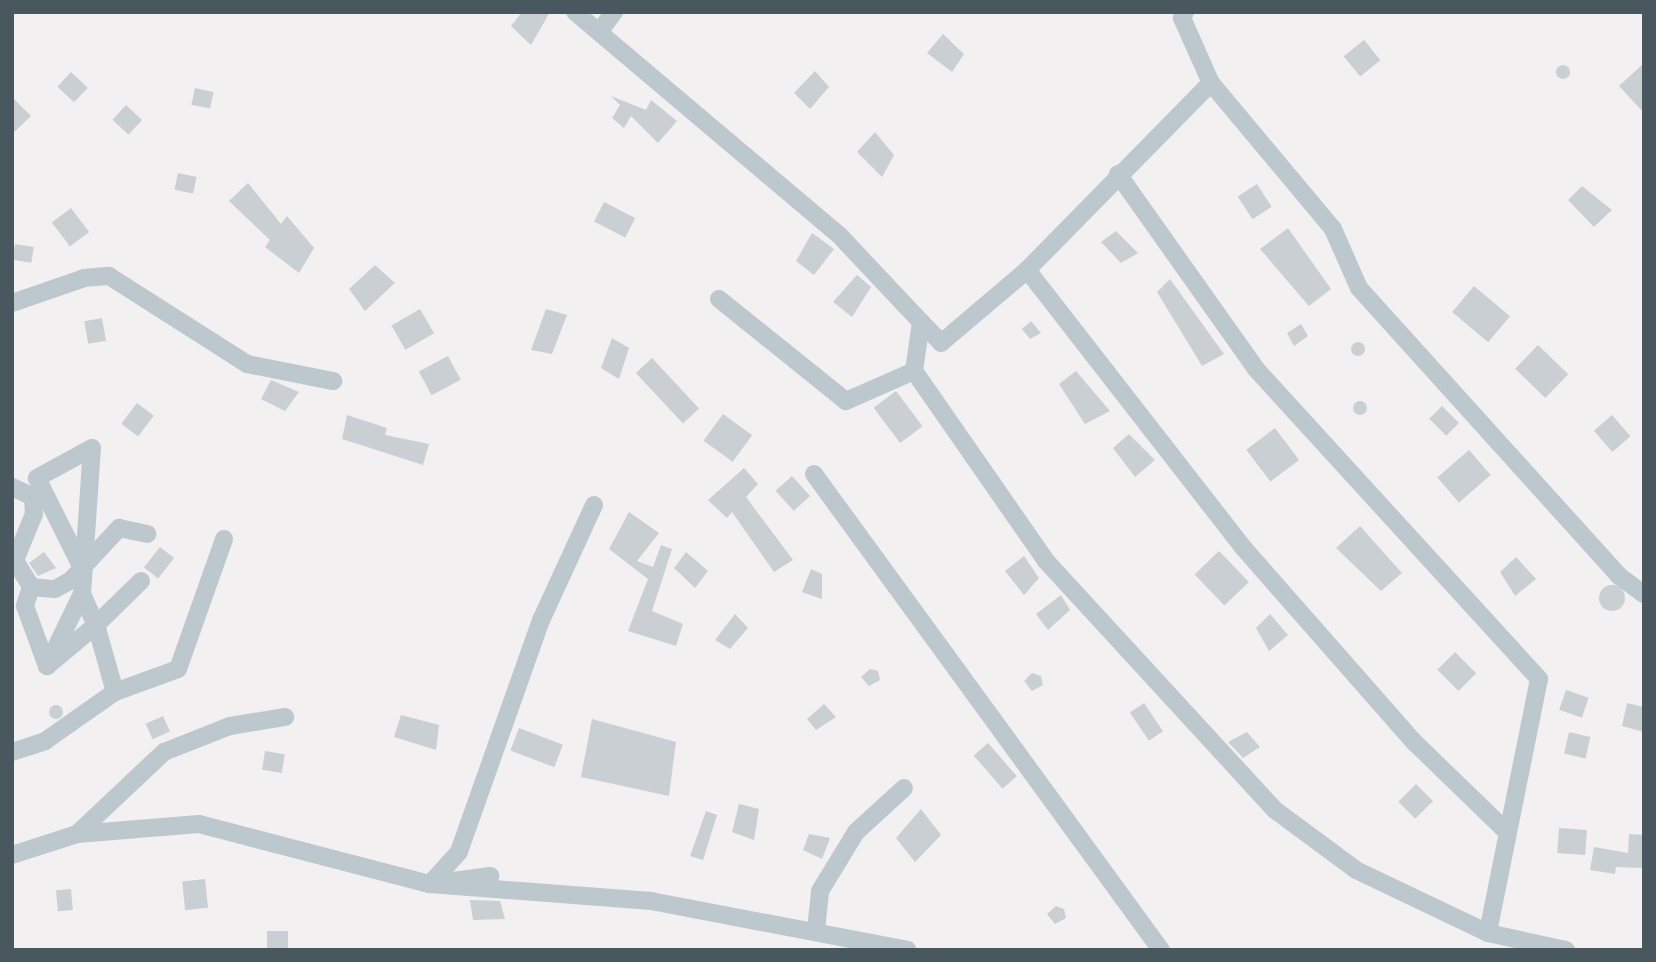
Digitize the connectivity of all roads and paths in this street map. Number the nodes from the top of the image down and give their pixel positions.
1 (575, 12) edge
2 (614, 12) edge
3 (1185, 12) edge
4 (599, 32) junction
5 (1211, 83) junction
6 (1118, 174) junction
7 (1027, 270) junction
8 (719, 299) dead end
9 (12, 303) edge
10 (921, 322) junction
11 (914, 371) junction
12 (333, 382) dead end
13 (814, 474) dead end
14 (12, 487) edge
15 (594, 505) dead end
16 (147, 534) dead end
17 (224, 539) dead end
18 (14, 558) edge
19 (83, 570) junction
20 (141, 581) dead end
21 (31, 586) junction
22 (82, 594) junction
23 (1644, 594) edge
24 (96, 625) junction
25 (47, 666) junction
26 (115, 692) junction
27 (285, 716) dead end
28 (12, 752) edge
29 (904, 788) dead end
30 (1506, 831) junction
31 (78, 834) junction
32 (12, 855) edge
33 (491, 876) dead end
34 (430, 884) junction
35 (816, 930) junction
36 (1488, 933) junction
37 (907, 950) edge
38 (1161, 950) edge
39 (1566, 950) edge

1 - 4 street
2 - 4 street
3 - 5 street
4 - 10 street
5 - 6 street
5 - 23 street
6 - 7 street
6 - 30 street
7 - 10 street
7 - 30 street
8 - 11 street
9 - 12 street
10 - 11 street
11 - 36 street
13 - 38 street
14 - 18 street
15 - 34 street
16 - 19 street
17 - 26 street
18 - 21 street
19 - 19 street
19 - 21 street
19 - 22 street
20 - 24 street
21 - 25 street
22 - 24 street
22 - 25 street
24 - 25 street
24 - 26 street
26 - 28 street
27 - 31 street
29 - 35 street
30 - 36 street
31 - 32 street
31 - 34 street
33 - 34 street
34 - 35 street
35 - 37 street
36 - 39 street

